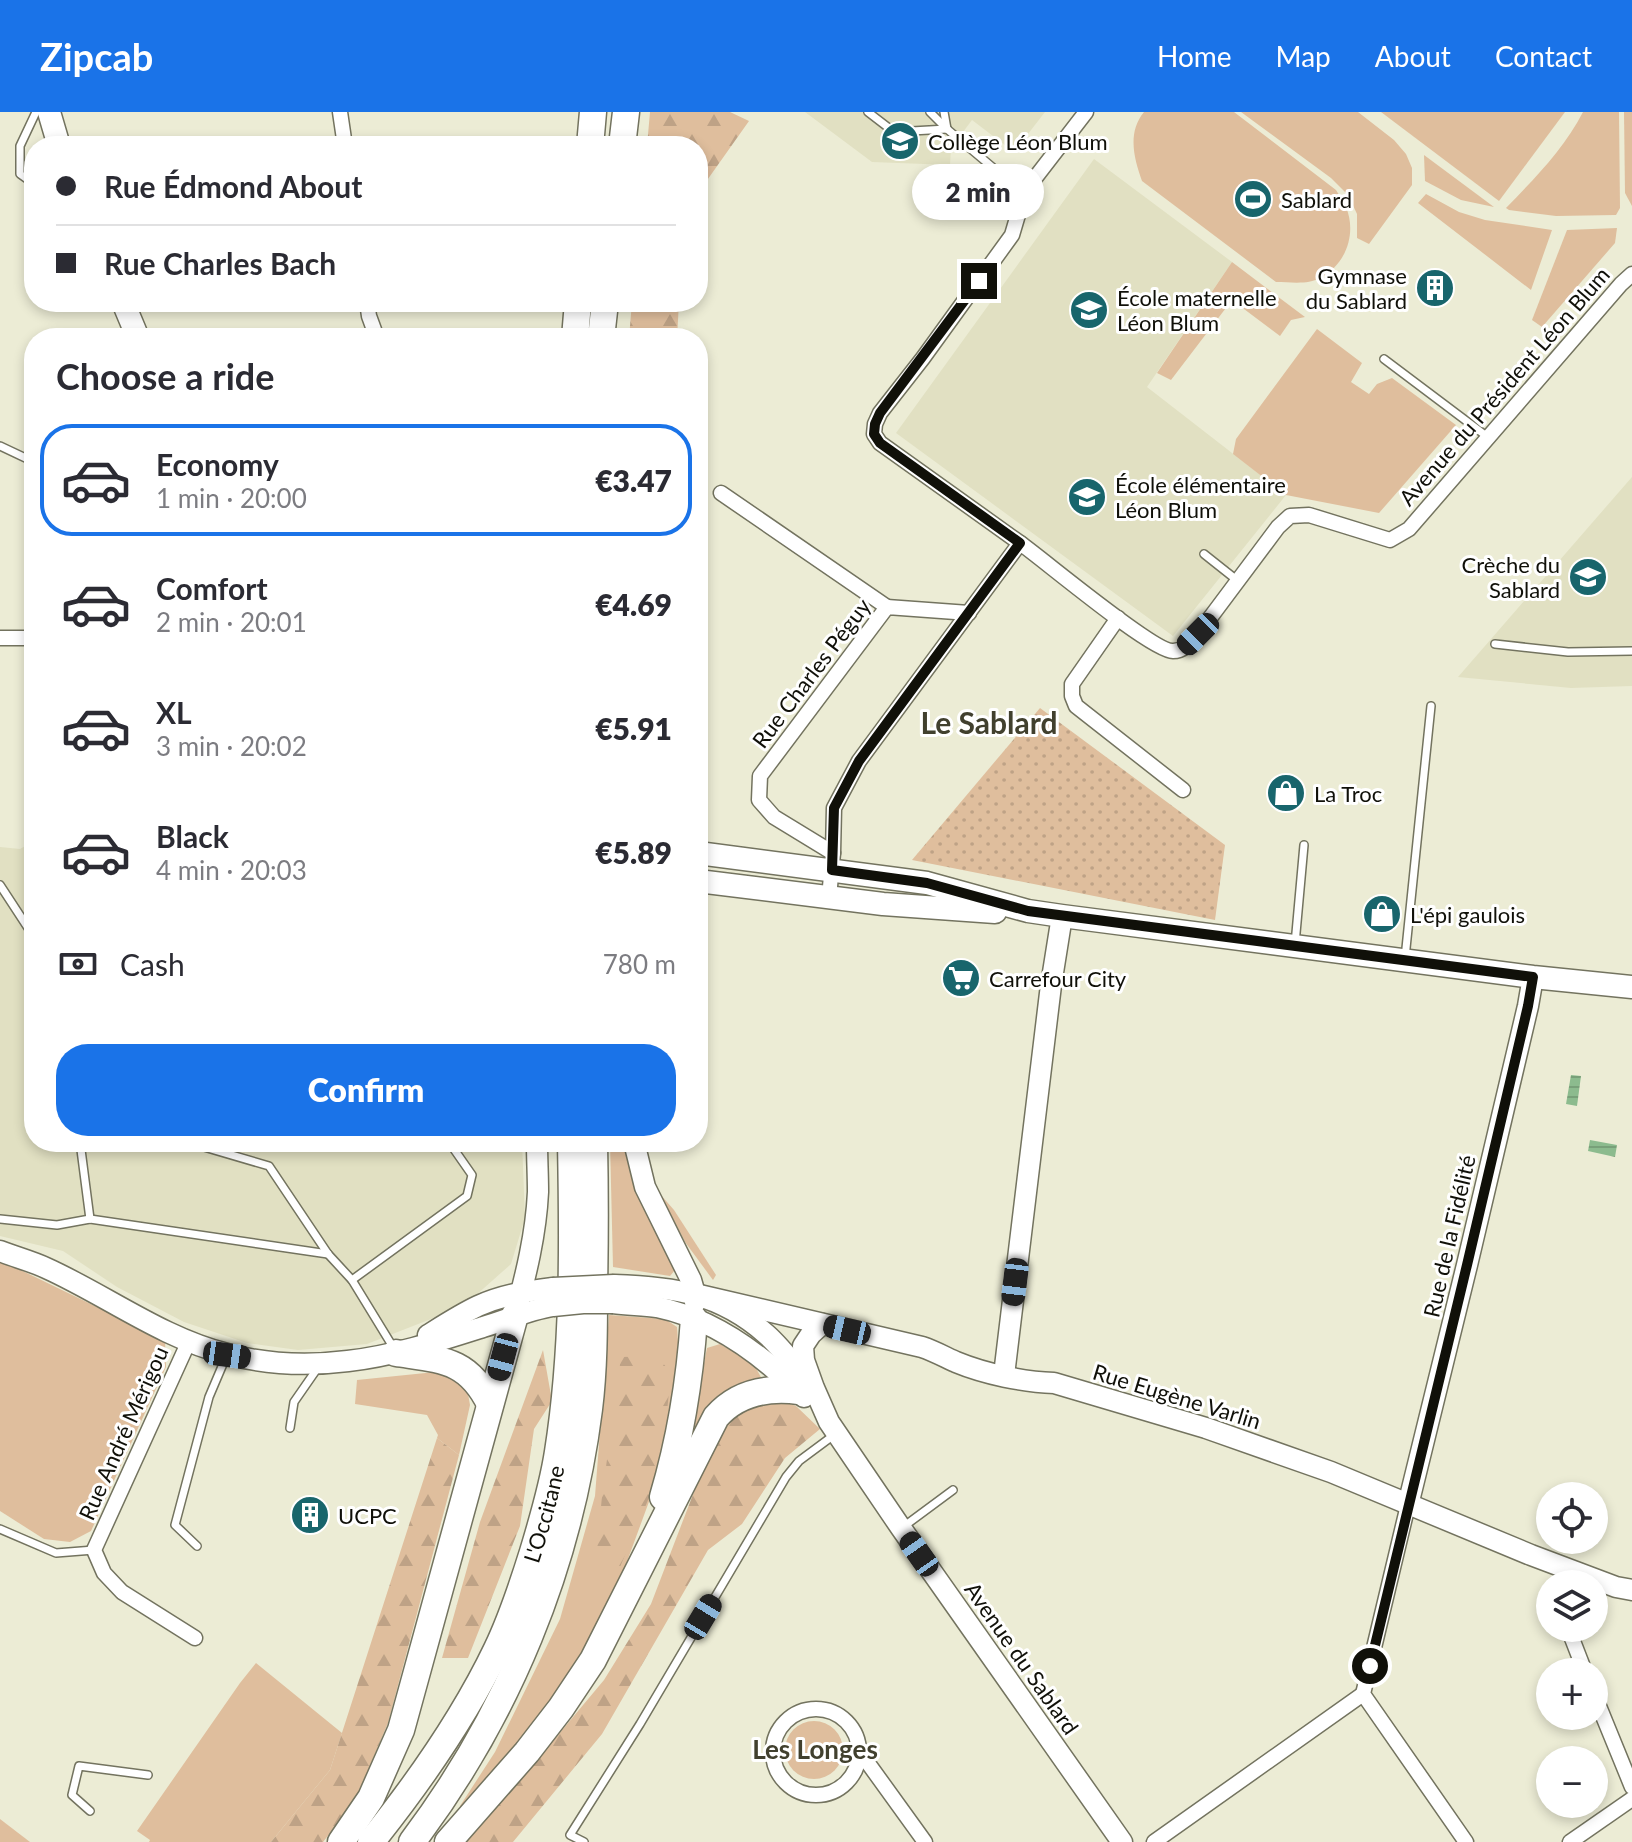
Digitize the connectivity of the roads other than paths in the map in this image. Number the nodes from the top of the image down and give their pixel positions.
1 (36, 112) edge
2 (49, 112) edge
3 (340, 112) edge
4 (593, 112) edge
5 (626, 112) edge
6 (868, 112) edge
7 (930, 112) edge
8 (944, 112) edge
9 (1086, 112) edge
10 (947, 129) junction
11 (25, 136) edge
12 (56, 136) edge
13 (344, 136) edge
14 (591, 136) edge
15 (623, 136) edge
16 (24, 138) edge
17 (24, 177) edge
18 (1025, 191) junction
19 (1632, 274) edge
20 (1384, 359) dead end
21 (1489, 438) junction
22 (0, 446) edge
23 (24, 457) edge
24 (721, 493) dead end
25 (1020, 543) junction
26 (1204, 554) dead end
27 (1238, 581) junction
28 (887, 607) junction
29 (969, 613) junction
30 (1118, 618) junction
31 (0, 638) edge
32 (24, 638) edge
33 (1495, 644) dead end
34 (1632, 651) edge
35 (1431, 706) dead end
36 (1183, 790) dead end
37 (1304, 845) dead end
38 (708, 854) edge
39 (833, 862) junction
40 (708, 882) edge
41 (0, 885) edge
42 (829, 898) junction
43 (1028, 911) junction
44 (1062, 916) junction
45 (24, 922) edge
46 (1295, 946) junction
47 (1405, 961) junction
48 (1533, 977) junction
49 (1632, 987) edge
50 (81, 1152) edge
51 (221, 1152) edge
52 (456, 1152) edge
53 (537, 1152) edge
54 (571, 1152) edge
55 (594, 1152) edge
56 (636, 1152) edge
57 (0, 1219) edge
58 (90, 1219) junction
59 (0, 1251) edge
60 (328, 1254) junction
61 (352, 1280) junction
62 (518, 1304) junction
63 (694, 1306) junction
64 (822, 1324) junction
65 (189, 1341) junction
66 (396, 1353) junction
67 (227, 1355) junction
68 (321, 1362) junction
69 (1004, 1375) junction
70 (806, 1390) junction
71 (490, 1404) junction
72 (290, 1428) dead end
73 (833, 1428) junction
74 (953, 1490) dead end
75 (1408, 1505) junction
76 (901, 1528) junction
77 (0, 1529) edge
78 (197, 1546) dead end
79 (94, 1550) junction
80 (1553, 1570) edge
81 (635, 1575) junction
82 (1608, 1585) edge
83 (1632, 1590) edge
84 (195, 1638) dead end
85 (1363, 1694) junction
86 (1608, 1728) edge
87 (860, 1752) junction
88 (148, 1775) dead end
89 (1632, 1787) edge
90 (1632, 1799) edge
91 (90, 1811) dead end
92 (341, 1842) edge
93 (371, 1842) edge
94 (412, 1842) edge
95 (448, 1842) edge
96 (584, 1842) edge
97 (925, 1842) edge
98 (1122, 1842) edge
99 (1154, 1842) edge
100 (1466, 1842) edge
101 (1570, 1842) edge

1 - 11 lane
2 - 12 main road
3 - 13 street
4 - 14 highway
5 - 15 highway
6 - 10 lane
7 - 10 lane
8 - 10 lane
9 - 18 street
10 - 18 lane
16 - 17 lane
18 - 25 street, Avenue du Président Léon Blum
19 - 21 street, Avenue du Président Léon Blum
20 - 21 lane
21 - 27 street, Avenue du Président Léon Blum
22 - 23 lane
24 - 28 street
25 - 29 street
25 - 30 street, Avenue du Président Léon Blum
26 - 27 lane
27 - 30 street, Avenue du Président Léon Blum
28 - 29 street, Rue Charles Péguy
28 - 39 street, Rue Charles Péguy
29 - 39 street
30 - 36 street
31 - 32 street
33 - 34 lane
35 - 47 lane
37 - 46 lane
38 - 39 main road
39 - 42 street
39 - 43 main road
40 - 42 main road
41 - 45 lane
42 - 43 main road
43 - 44 main road
44 - 46 main road
44 - 69 street
46 - 47 main road
47 - 48 main road
48 - 49 main road
48 - 75 street, Rue de la Fidélité
50 - 58 lane
51 - 60 lane
52 - 61 lane
53 - 62 street
54 - 93 highway, L'Occitane
55 - 94 highway, L'Occitane
56 - 63 street
57 - 58 lane
58 - 60 lane
59 - 65 street, Avenue du Sablard
60 - 61 lane
61 - 66 lane
62 - 63 street, Avenue du Sablard, bridge
62 - 66 street, Avenue du Sablard
62 - 71 highway
63 - 64 street, Rue Eugène Varlin
63 - 70 street, Avenue du Sablard
63 - 81 highway
64 - 69 street, Rue Eugène Varlin
64 - 70 street, Avenue du Sablard
65 - 67 street, Avenue du Sablard
65 - 79 street, Rue André Mérigou
66 - 68 street, Avenue du Sablard
66 - 71 highway
67 - 68 street, Avenue du Sablard
67 - 78 lane
68 - 72 lane
69 - 75 street, Rue Eugène Varlin
70 - 73 street, Avenue du Sablard
70 - 81 highway
71 - 92 highway
73 - 76 street, Avenue du Sablard
73 - 96 lane
74 - 76 lane
75 - 80 street, Rue Eugène Varlin
75 - 85 street
76 - 98 street, Avenue du Sablard
77 - 79 lane
79 - 84 street, Rue André Mérigou
81 - 95 highway
82 - 83 street, Rue Eugène Varlin
85 - 99 street
85 - 100 street
86 - 89 street
87 - 87 street
87 - 97 street
88 - 91 lane
90 - 101 street

